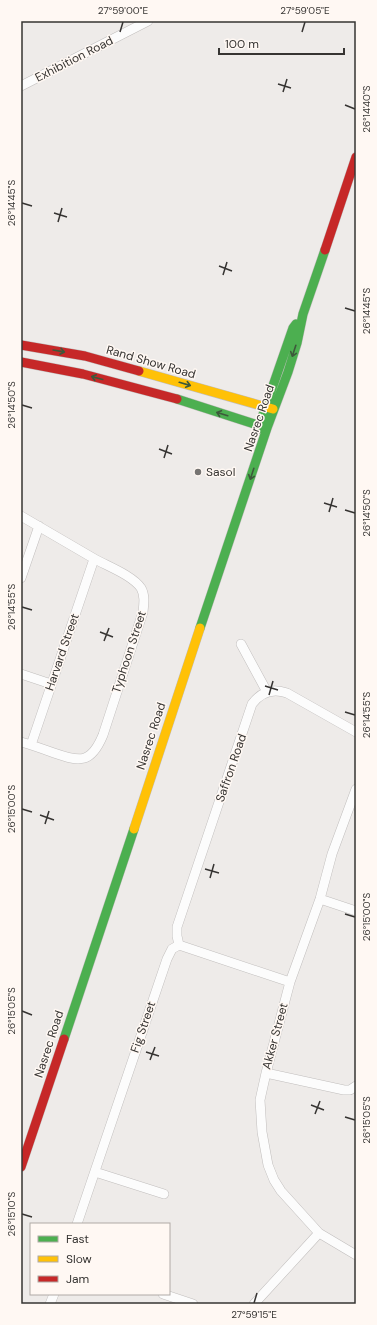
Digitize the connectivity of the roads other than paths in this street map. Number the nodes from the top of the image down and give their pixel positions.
1 (148, 21) edge
2 (21, 86) edge
3 (356, 157) edge
4 (21, 345) edge
5 (21, 362) edge
6 (270, 408) junction
7 (263, 427) junction
8 (21, 516) edge
9 (39, 526) junction
10 (94, 559) junction
11 (21, 578) edge
12 (241, 644) dead end
13 (21, 674) edge
14 (51, 684) junction
15 (267, 692) junction
16 (356, 732) edge
17 (21, 742) edge
18 (30, 745) junction
19 (356, 789) edge
20 (320, 899) junction
21 (356, 911) edge
22 (179, 945) junction
23 (290, 982) junction
24 (266, 1073) junction
25 (356, 1086) edge
26 (21, 1145) edge
27 (21, 1167) edge
28 (95, 1172) junction
29 (164, 1194) dead end
30 (77, 1223) edge
31 (319, 1233) junction
32 (356, 1255) edge
33 (167, 1295) edge
34 (193, 1304) edge
35 (254, 1304) edge

1 - 2 street, Exhibition Road
3 - 6 main road, Nasrec Road
4 -> 6 main road, Rand Show Road
7 -> 5 main road
6 - 7 main road, Nasrec Road
7 - 26 main road, Nasrec Road
7 -> 27 main road, Nasrec Road
8 - 9 street, Typhoon Street
9 - 10 street, Typhoon Street
9 - 11 street
10 - 14 street, Harvard Street
10 - 18 street, Typhoon Street
12 - 15 street
13 - 14 street
14 - 18 street, Harvard Street
15 - 16 street
15 - 22 street, Saffron Road
17 - 18 street, Typhoon Street
19 - 20 street, Akker Street
20 - 21 street
20 - 23 street, Akker Street
22 - 23 street
22 - 28 street, Fig Street
23 - 24 street, Akker Street
24 - 25 street
24 - 31 street, Akker Street
28 - 29 street
28 - 30 street, Fig Street
31 - 32 street, Akker Street
31 - 35 street
33 - 34 street

